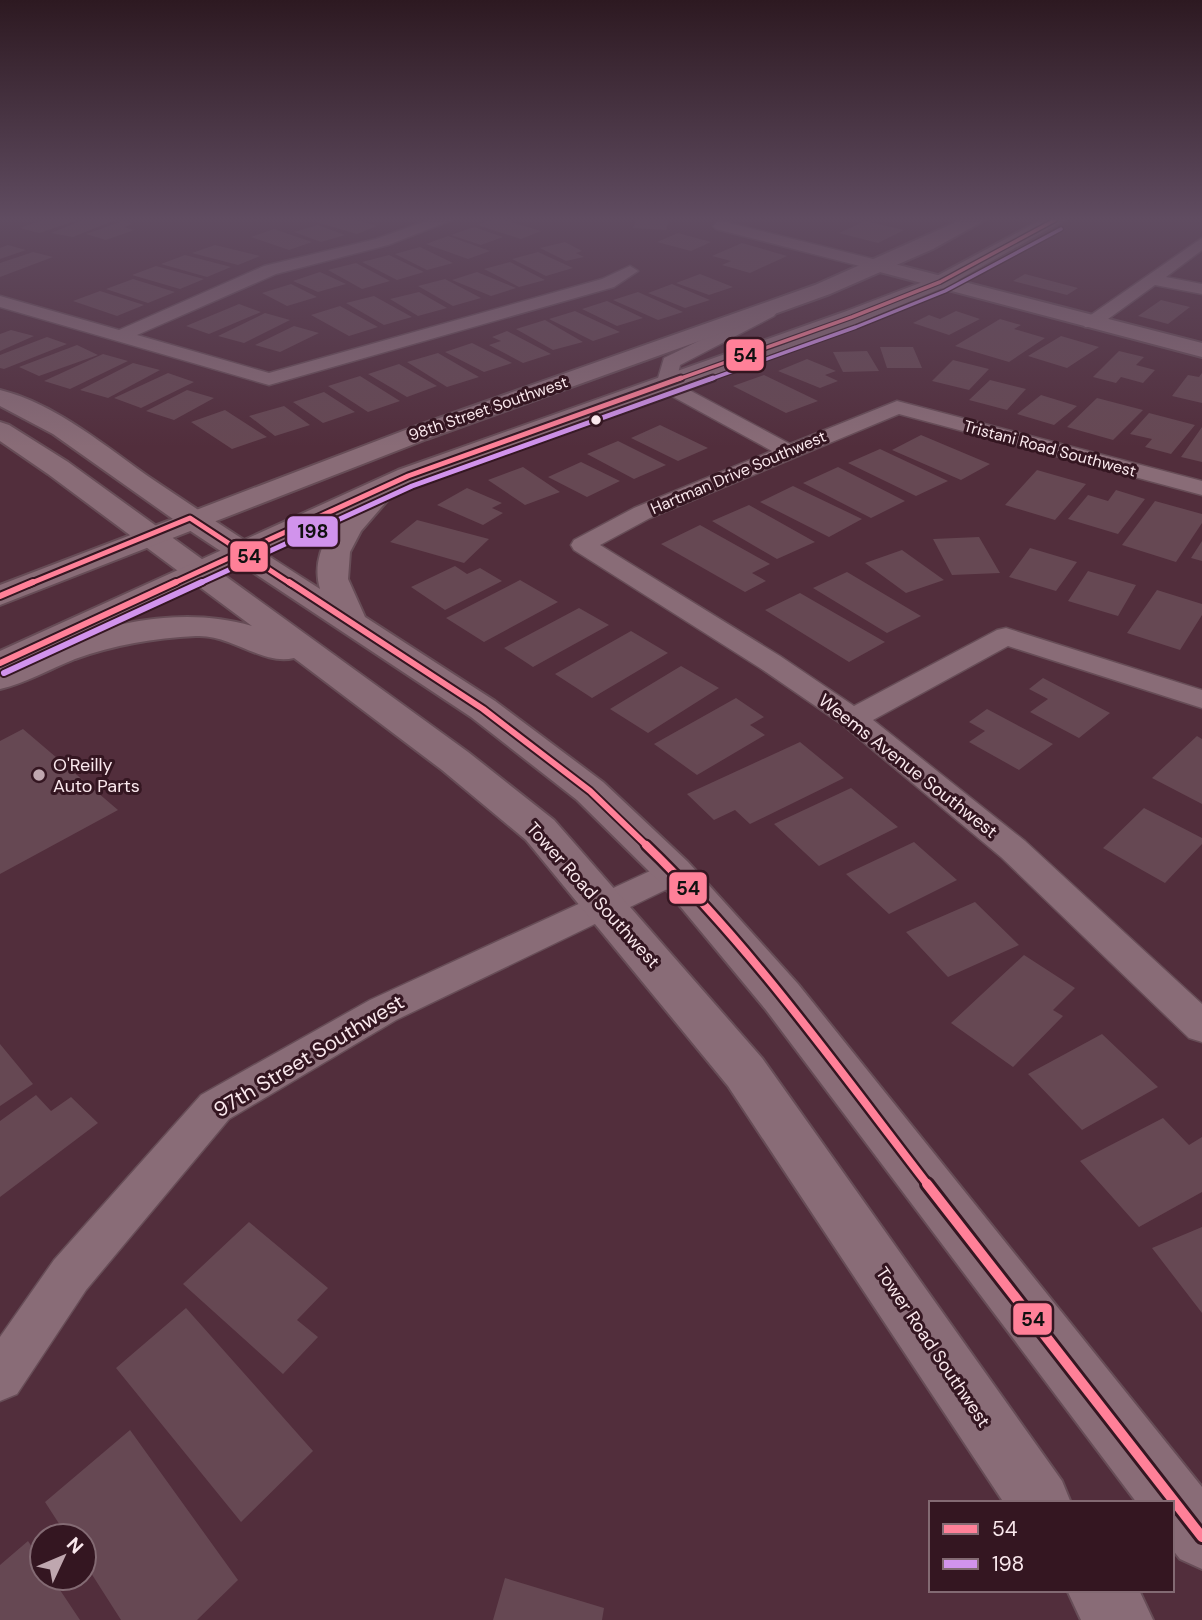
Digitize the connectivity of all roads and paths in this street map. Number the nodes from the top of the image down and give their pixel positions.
1 (212, 296) edge
2 (561, 296) edge
3 (810, 296) edge
4 (904, 296) edge
5 (990, 296) edge
6 (1129, 296) edge
7 (0, 300) edge
8 (19, 306) junction
9 (768, 312) junction
10 (0, 314) edge
11 (1091, 323) junction
12 (122, 335) junction
13 (1202, 350) edge
14 (666, 386) junction
15 (0, 397) edge
16 (897, 407) joint
17 (0, 430) edge
18 (788, 451) junction
19 (385, 487) junction
20 (1202, 488) edge
21 (190, 518) junction
22 (150, 535) junction
23 (583, 545) joint
24 (241, 551) junction
25 (197, 572) junction
26 (0, 596) edge
27 (352, 625) junction
28 (0, 663) edge
29 (0, 679) edge
30 (348, 682) junction
31 (1202, 699) edge
32 (853, 719) junction
33 (674, 872) junction
34 (605, 904) junction
35 (1202, 1027) edge
36 (0, 1377) edge
37 (1039, 1501) edge
38 (1202, 1537) edge
39 (1101, 1592) edge
40 (1120, 1620) edge

1 - 12 street
2 - 12 street
3 - 9 street, 98th Street Southwest
4 - 14 street
5 - 11 street
6 - 11 street
7 - 8 street
8 - 10 street
8 - 12 street
9 - 14 street
9 - 21 street, 98th Street Southwest
11 - 13 street
14 - 18 street
14 - 19 street
15 - 21 street
16 - 18 street, Hartman Drive Southwest
16 - 20 street, Tristani Road Southwest
17 - 22 street, Tower Road Southwest
18 - 23 street, Hartman Drive Southwest
19 - 24 street
19 - 27 street
21 - 22 street, 98th Street Southwest
21 - 24 street
22 - 25 street, Tower Road Southwest
22 - 26 street, 98th Street Southwest
23 - 32 street, Weems Avenue Southwest
24 - 25 street
24 - 27 street
25 - 28 street
25 - 30 street, Tower Road Southwest
27 - 33 street
29 - 30 street
30 - 34 street, Tower Road Southwest
31 - 32 street
32 - 35 street, Weems Avenue Southwest
33 - 34 street, 97th Street Southwest
33 - 38 street
34 - 36 street, 97th Street Southwest
34 - 37 street, Tower Road Southwest
39 - 40 street

